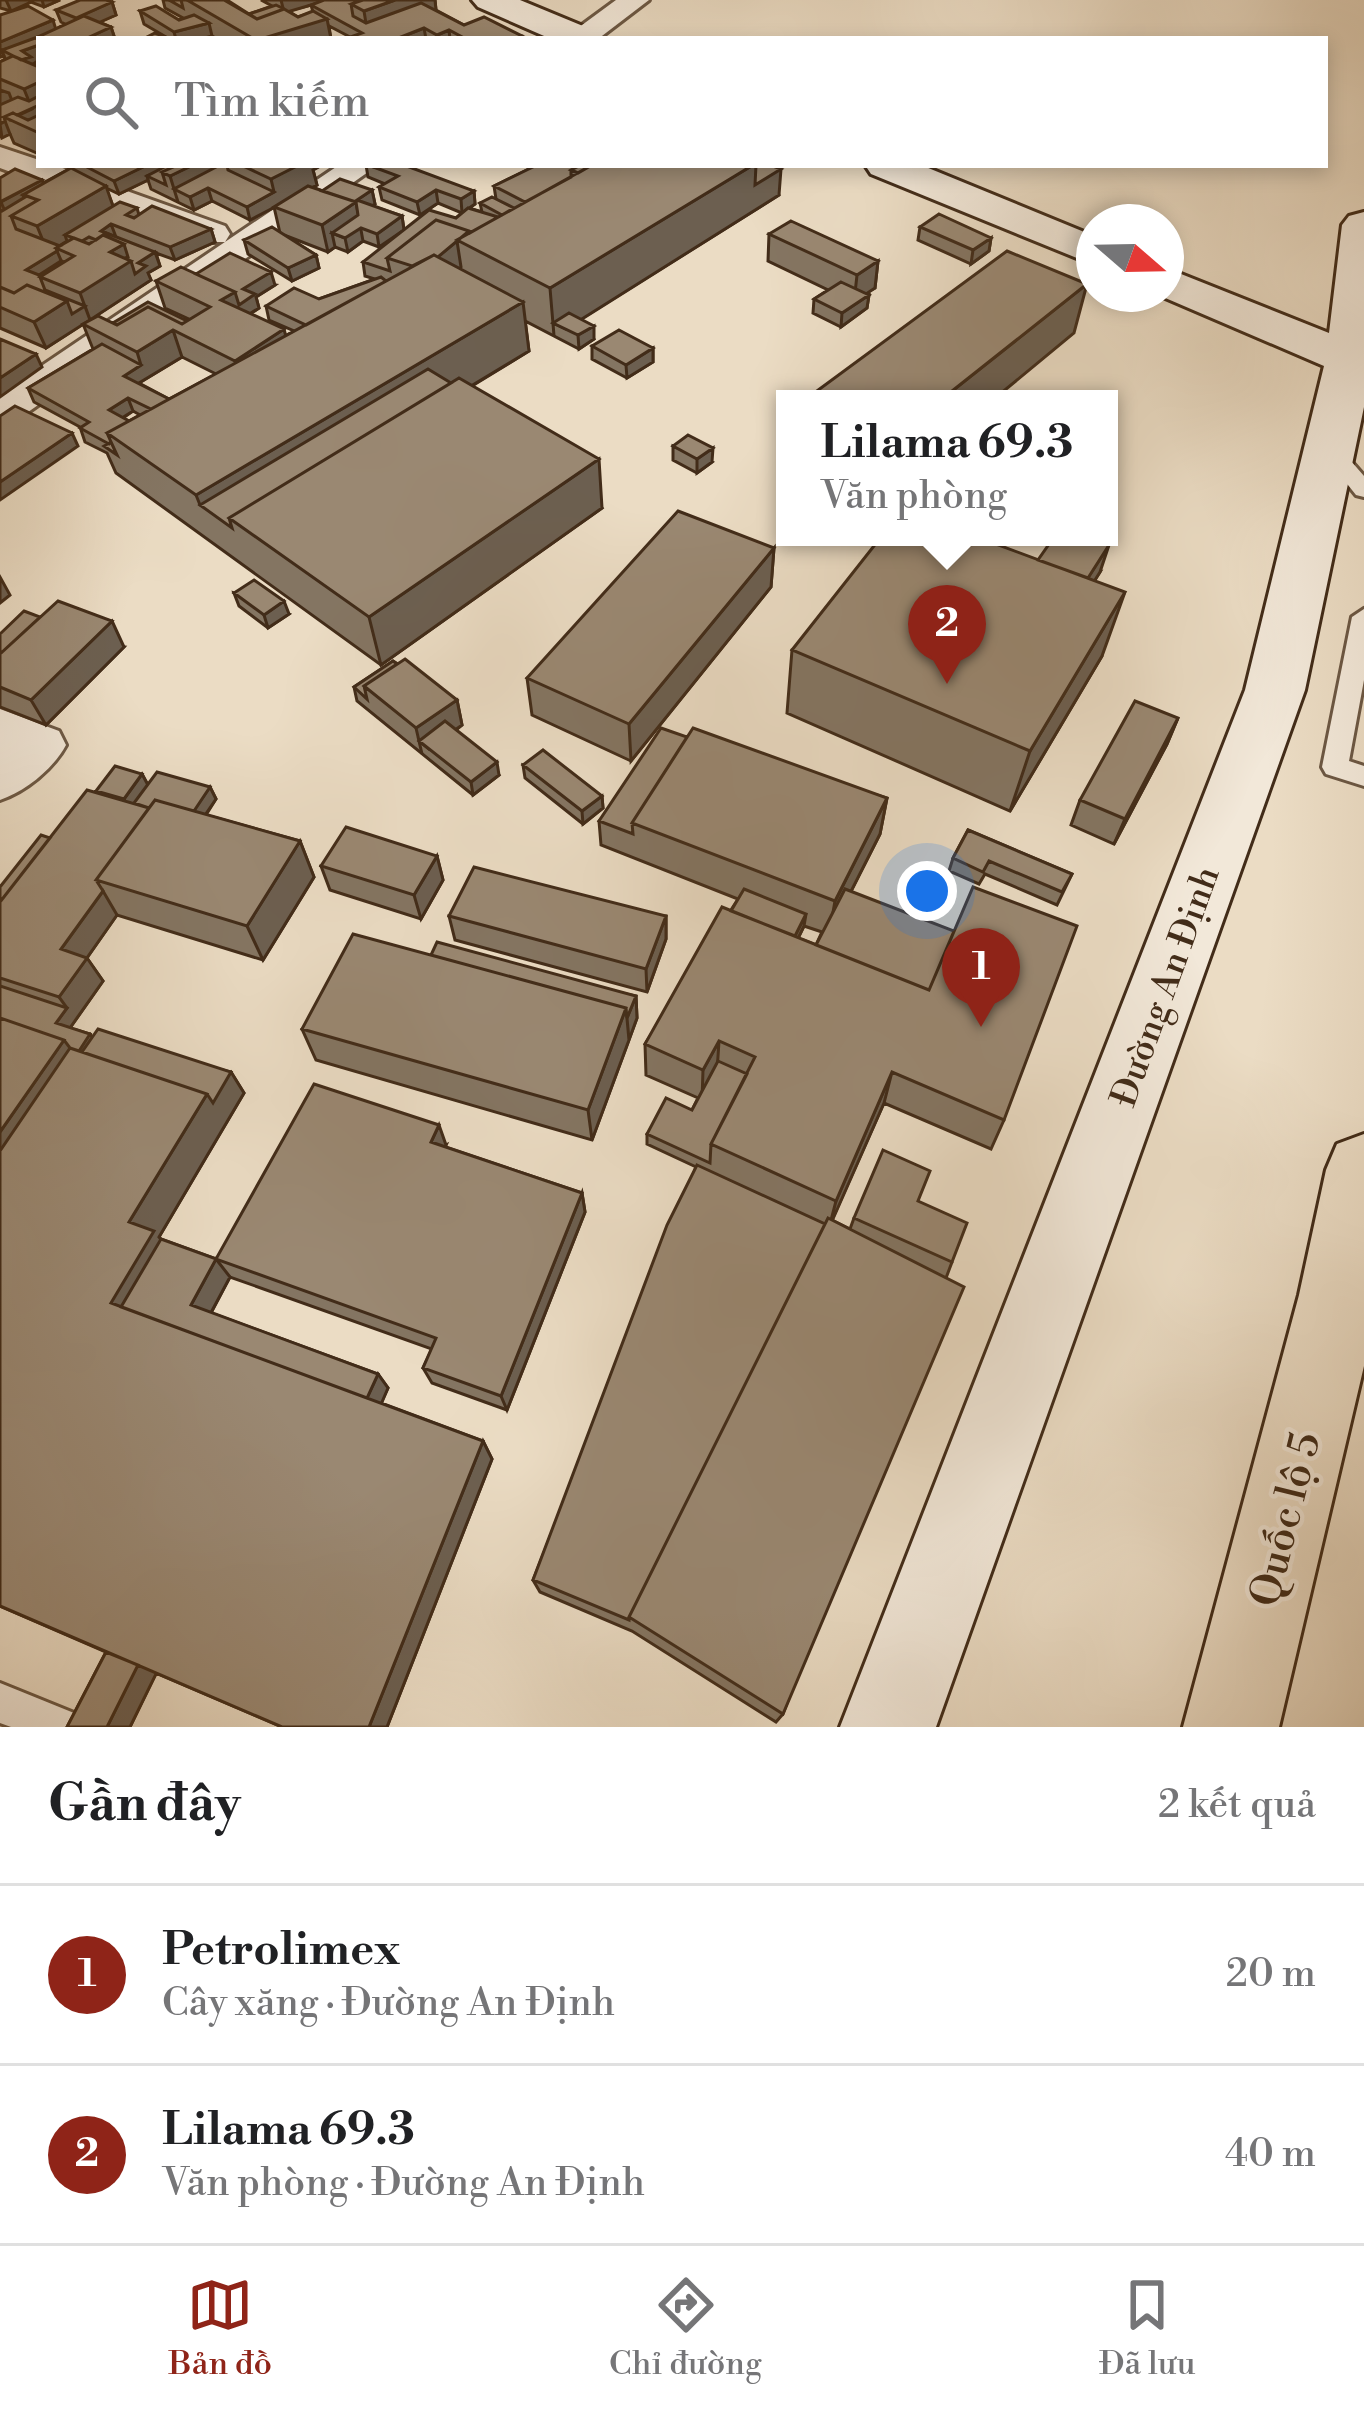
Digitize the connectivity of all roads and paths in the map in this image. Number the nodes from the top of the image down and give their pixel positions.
1 (490, 0) edge
2 (635, 0) edge
3 (573, 36) edge
4 (584, 36) edge
5 (0, 157) edge
6 (357, 168) edge
7 (892, 168) edge
8 (1364, 225) edge
9 (243, 244) junction
10 (1076, 245) edge
11 (1184, 290) edge
12 (1357, 362) edge
13 (0, 413) edge
14 (1347, 470) edge
15 (1364, 617) edge
16 (0, 728) edge
17 (1364, 776) edge
18 (0, 780) edge
19 (1364, 1169) edge
20 (0, 1703) edge
21 (60, 1727) edge
22 (888, 1727) edge
23 (1232, 1727) edge

1 - 3 street
2 - 4 street
5 - 9 street
6 - 9 street
7 - 10 street
8 - 12 street, Đường An Định
9 - 13 street
11 - 12 street
12 - 14 street, Đường An Định
14 - 22 street, Đường An Định
15 - 17 lane
16 - 18 street
19 - 23 highway, Quốc lộ 5
20 - 21 lane

